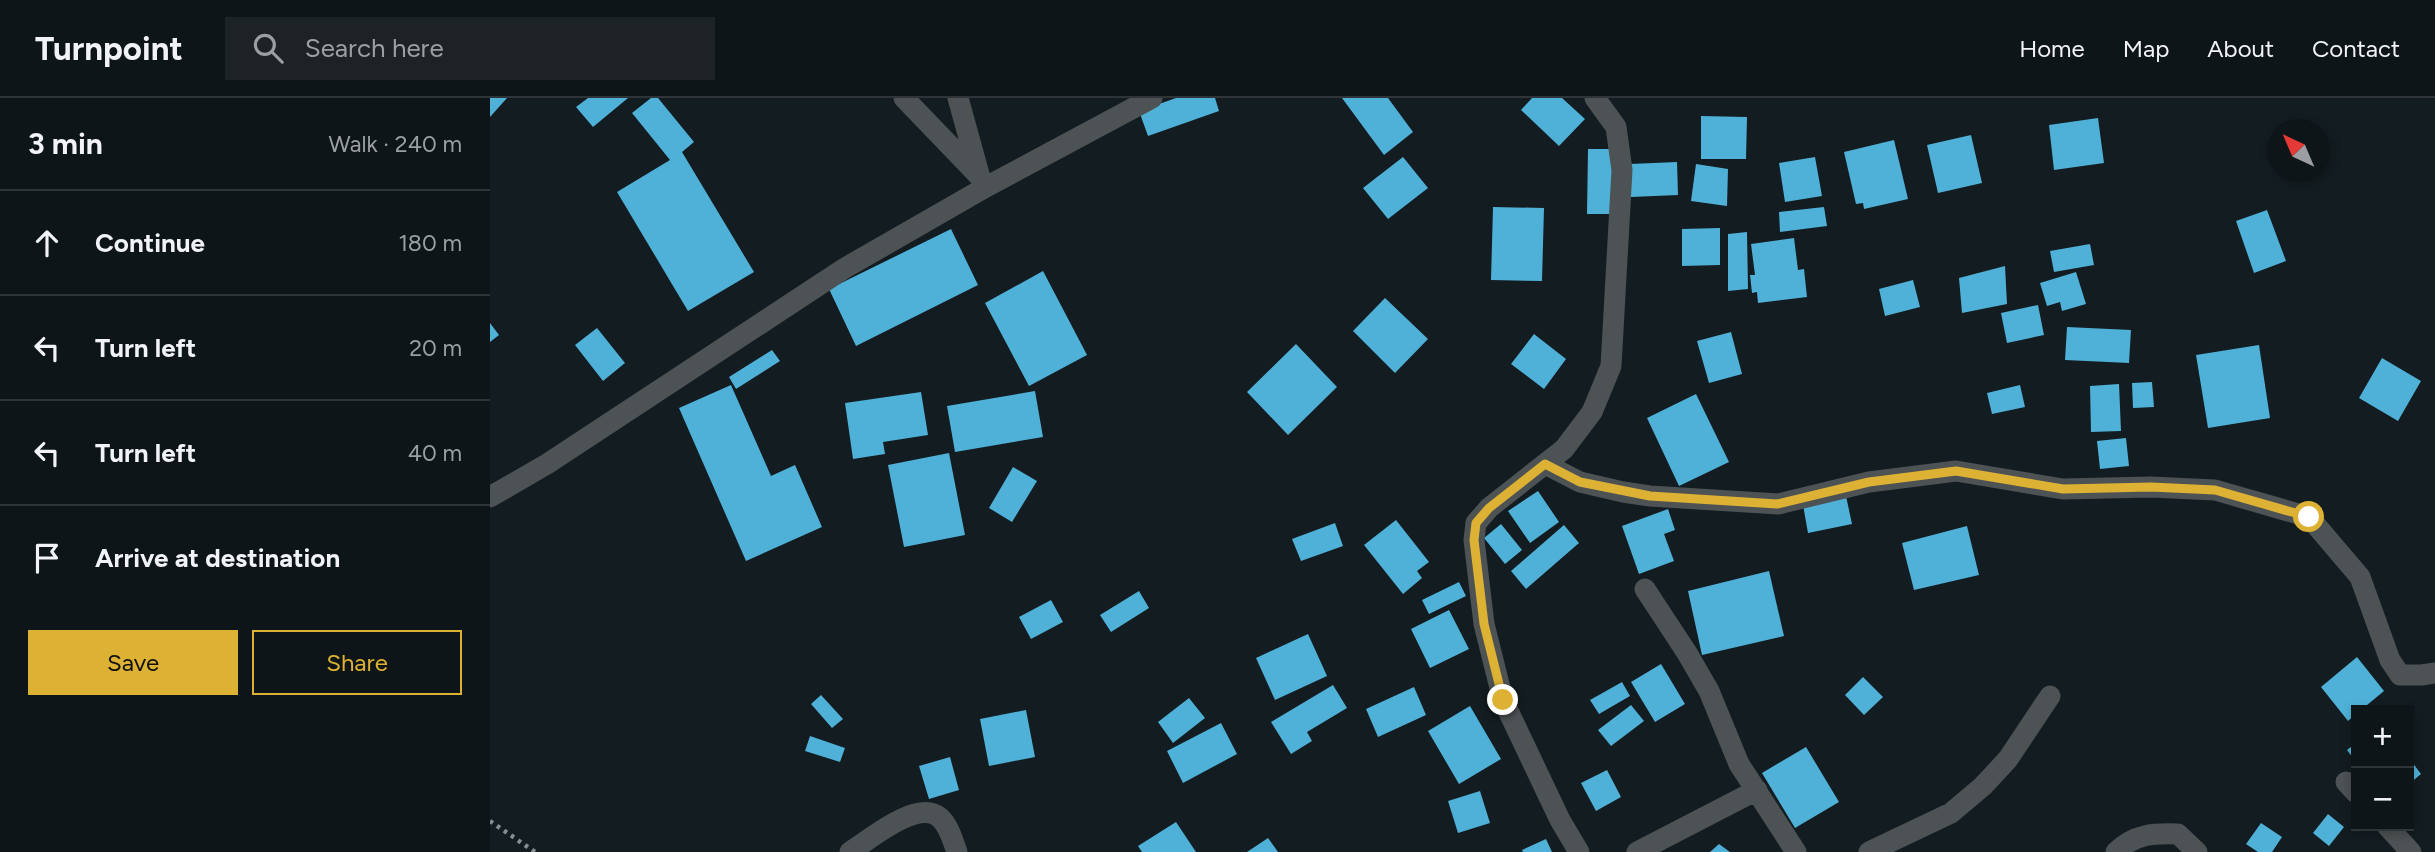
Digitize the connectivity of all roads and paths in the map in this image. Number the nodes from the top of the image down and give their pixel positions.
1 (904, 98) edge
2 (958, 98) edge
3 (1152, 98) edge
4 (1595, 98) edge
5 (983, 181) junction
6 (1545, 464) junction
7 (490, 497) edge
8 (1645, 589) dead end
9 (2435, 673) edge
10 (2050, 696) dead end
11 (1757, 790) junction
12 (490, 821) edge
13 (2392, 831) edge
14 (535, 852) edge
15 (850, 852) edge
16 (957, 852) edge
17 (1578, 852) edge
18 (1637, 852) edge
19 (1796, 852) edge
20 (1869, 852) edge
21 (2116, 852) edge
22 (2197, 852) edge
23 (2412, 852) edge

1 - 5 street
2 - 5 street
3 - 5 street
4 - 6 street
5 - 7 street
6 - 9 street
6 - 17 street
8 - 11 street
10 - 20 street
11 - 18 street
11 - 19 street
12 - 14 path
13 - 23 street
15 - 16 street
21 - 22 street

